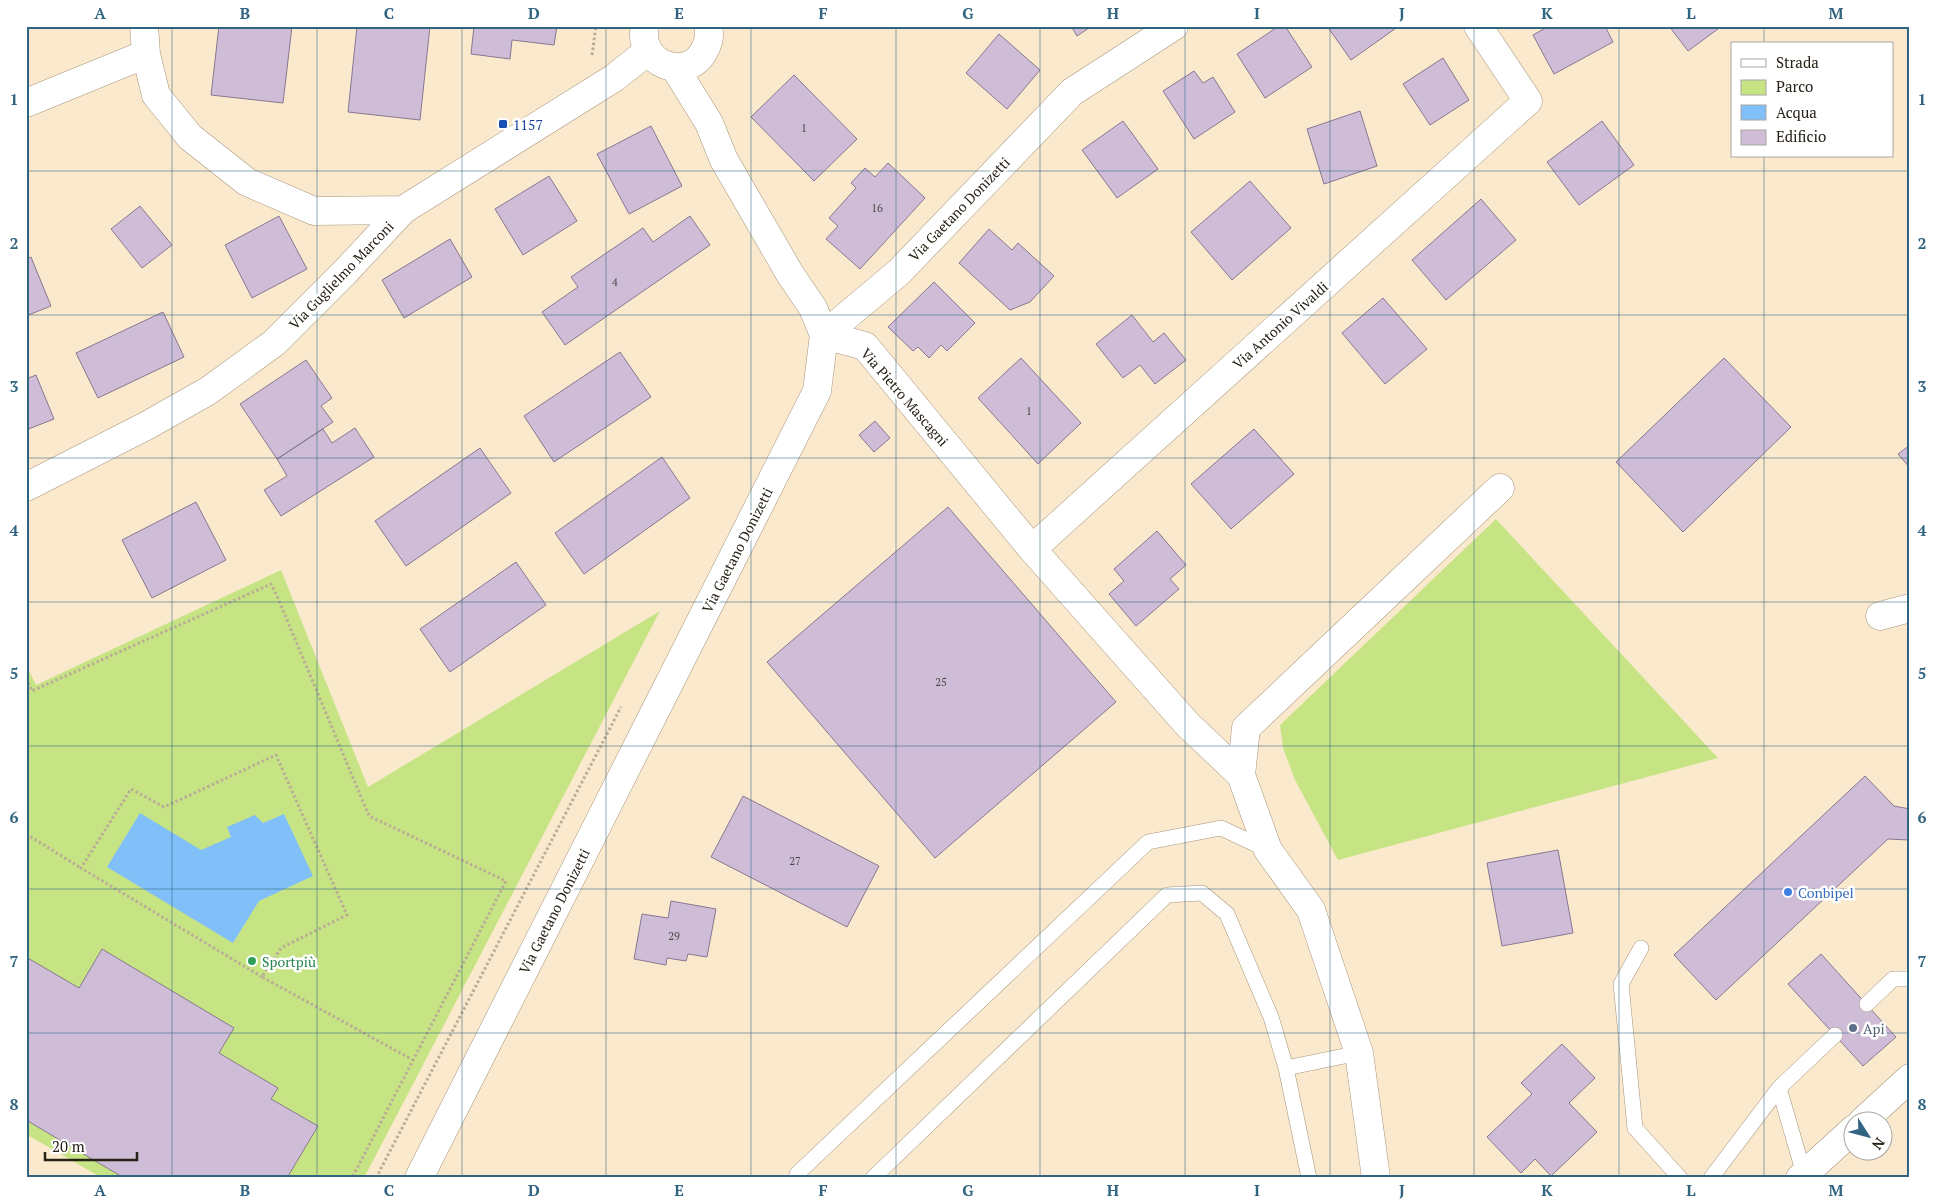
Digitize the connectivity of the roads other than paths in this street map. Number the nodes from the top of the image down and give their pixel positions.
1 (144, 26) edge
2 (1174, 26) edge
3 (1478, 26) edge
4 (708, 34) edge
5 (647, 39) edge
6 (146, 54) junction
7 (675, 68) junction
8 (26, 103) edge
9 (709, 124) junction
10 (403, 210) junction
11 (824, 334) junction
12 (26, 487) edge
13 (1500, 488) dead end
14 (1032, 549) junction
15 (1910, 608) edge
16 (1880, 616) dead end
17 (1240, 775) junction
18 (1268, 850) junction
19 (1641, 948) dead end
20 (1910, 979) edge
21 (1867, 1004) dead end
22 (1835, 1035) dead end
23 (1359, 1053) junction
24 (1286, 1068) junction
25 (1910, 1078) edge
26 (1779, 1088) junction
27 (1873, 1112) edge
28 (1844, 1138) edge
29 (1802, 1176) edge
30 (419, 1178) edge
31 (796, 1178) edge
32 (873, 1178) edge
33 (1310, 1178) edge
34 (1376, 1178) edge
35 (1680, 1178) edge
36 (1711, 1178) edge

1 - 6 street
2 - 11 street, Via Gaetano Donizetti
3 - 14 street, Via Antonio Vivaldi
4 - 7 street
4 - 9 street
5 - 7 street, Via Guglielmo Marconi
5 - 10 street, Via Guglielmo Marconi
6 - 8 street
6 - 10 street
7 - 9 street
9 - 11 street
10 - 12 street, Via Guglielmo Marconi
11 - 14 street, Via Pietro Mascagni
11 - 30 street, Via Gaetano Donizetti
13 - 17 street
14 - 17 street, Via Pietro Mascagni
15 - 16 street
17 - 18 street
18 - 23 street
18 - 31 lane
19 - 35 lane
20 - 21 lane
22 - 26 lane
23 - 24 lane
23 - 34 street
24 - 32 lane
24 - 33 lane
25 - 27 street
26 - 29 lane
26 - 36 lane
28 - 29 street

